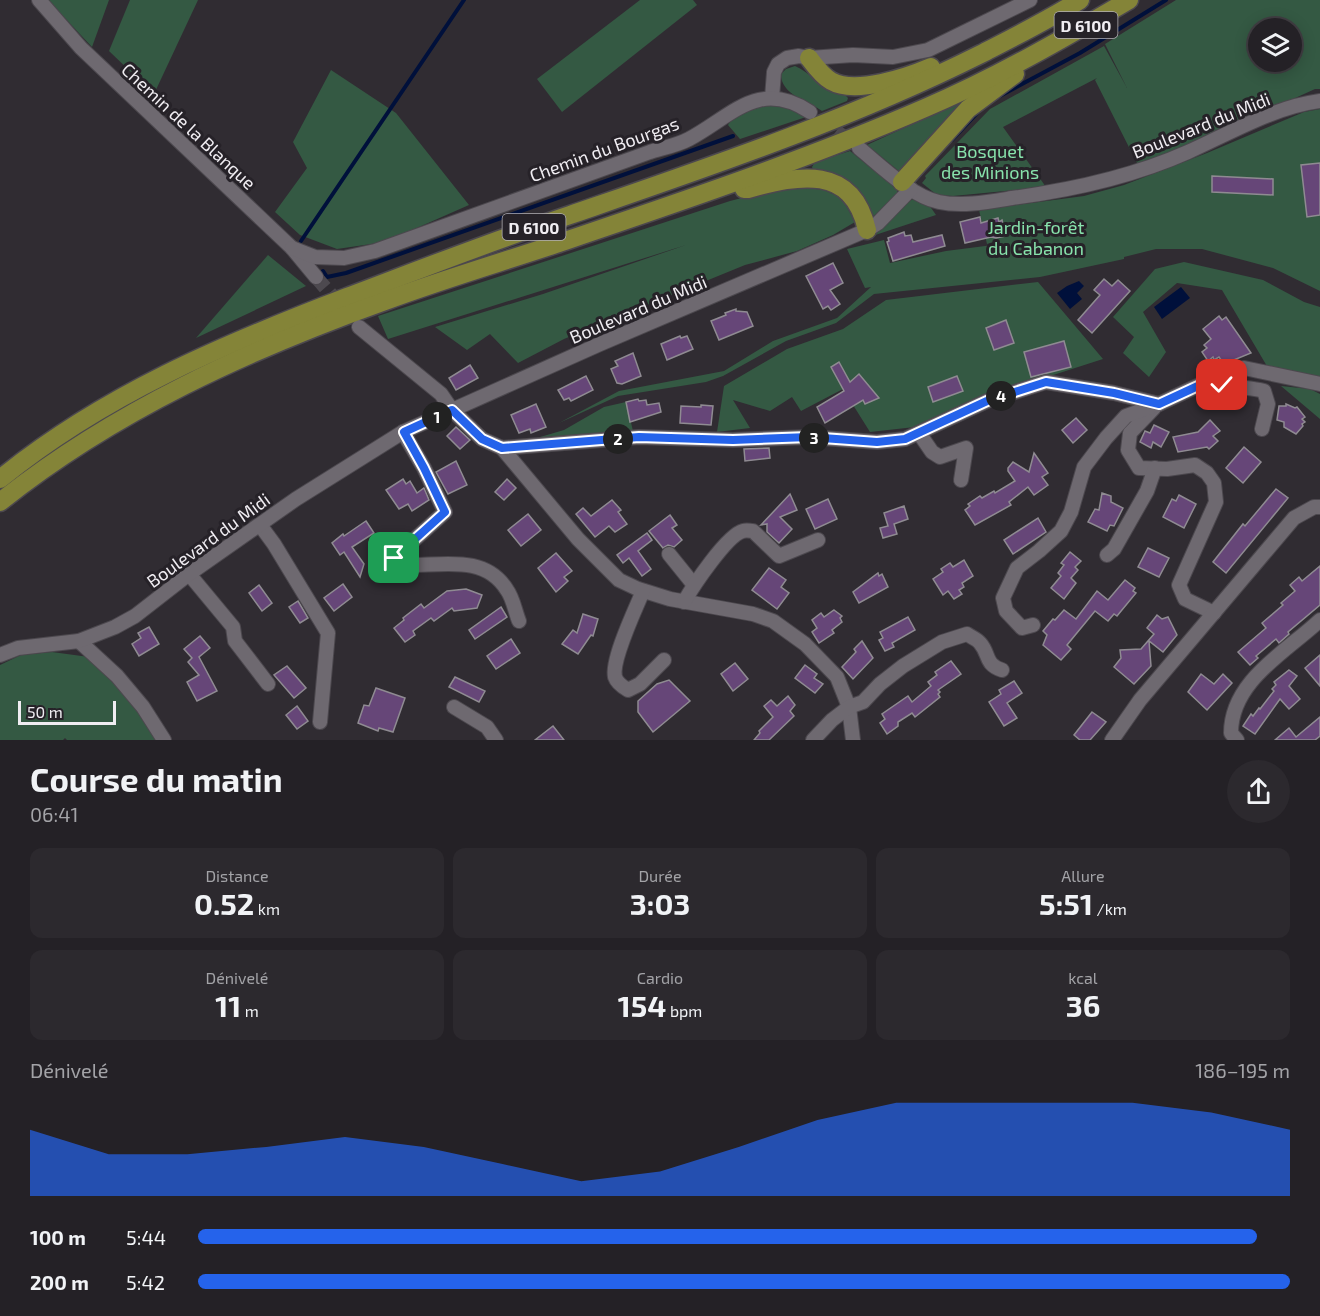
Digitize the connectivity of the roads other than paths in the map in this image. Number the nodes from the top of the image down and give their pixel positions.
1 (39, 0) edge
2 (1030, 0) edge
3 (1129, 0) edge
4 (1074, 4) edge
5 (1042, 50) junction
6 (809, 58) junction
7 (772, 98) junction
8 (1320, 101) edge
9 (810, 112) tunnel mouth
10 (860, 148) tunnel mouth
11 (907, 185) junction
12 (724, 186) junction
13 (867, 230) junction
14 (292, 248) junction
15 (316, 277) tunnel mouth
16 (359, 327) dead end
17 (1213, 379) junction
18 (1320, 384) edge
19 (1159, 404) junction
20 (452, 410) junction
21 (1262, 429) dead end
22 (404, 432) junction
23 (919, 433) junction
24 (502, 448) junction
25 (1155, 468) junction
26 (0, 479) edge
27 (962, 480) dead end
28 (0, 502) edge
29 (1320, 507) edge
30 (260, 525) junction
31 (818, 540) dead end
32 (669, 554) dead end
33 (1107, 555) dead end
34 (189, 574) junction
35 (694, 585) junction
36 (643, 591) junction
37 (684, 602) junction
38 (1214, 613) junction
39 (1320, 620) edge
40 (519, 621) dead end
41 (1033, 625) dead end
42 (1314, 633) edge
43 (79, 641) junction
44 (0, 655) edge
45 (664, 660) dead end
46 (1002, 669) dead end
47 (268, 684) dead end
48 (454, 707) dead end
49 (849, 707) junction
50 (320, 722) dead end
51 (164, 740) edge
52 (496, 740) edge
53 (813, 740) edge
54 (853, 740) edge
55 (1112, 740) edge
56 (1237, 740) edge

1 - 14 street, Chemin de la Blanque
2 - 6 street
3 - 5 main road, D 6100
4 - 6 main road
4 - 26 main road, D 6100
5 - 11 main road
5 - 12 main road, D 6100
6 - 7 street
7 - 9 street
7 - 14 street, Chemin du Bourgas
8 - 11 street, Boulevard du Midi
10 - 11 street
11 - 13 street, Boulevard du Midi
12 - 13 main road
12 - 28 main road, D 6100
13 - 20 street, Boulevard du Midi
14 - 15 street, Chemin de la Blanque
16 - 20 street
17 - 18 street
17 - 19 street
17 - 21 street
19 - 23 street
19 - 25 street
19 - 41 street
20 - 22 street, Boulevard du Midi
20 - 24 street
22 - 30 street, Boulevard du Midi
22 - 40 street
23 - 24 street
23 - 27 street
24 - 36 street
25 - 33 street
25 - 38 street
29 - 38 street
30 - 34 street, Boulevard du Midi
30 - 50 street
31 - 35 street
32 - 35 street
34 - 43 street, Boulevard du Midi
34 - 47 street
35 - 37 street
36 - 37 street
36 - 45 street
37 - 49 street
38 - 55 street
39 - 42 street
42 - 56 street
43 - 44 street, Boulevard du Midi
43 - 51 street
46 - 49 street
48 - 52 street
49 - 53 street
49 - 54 street

